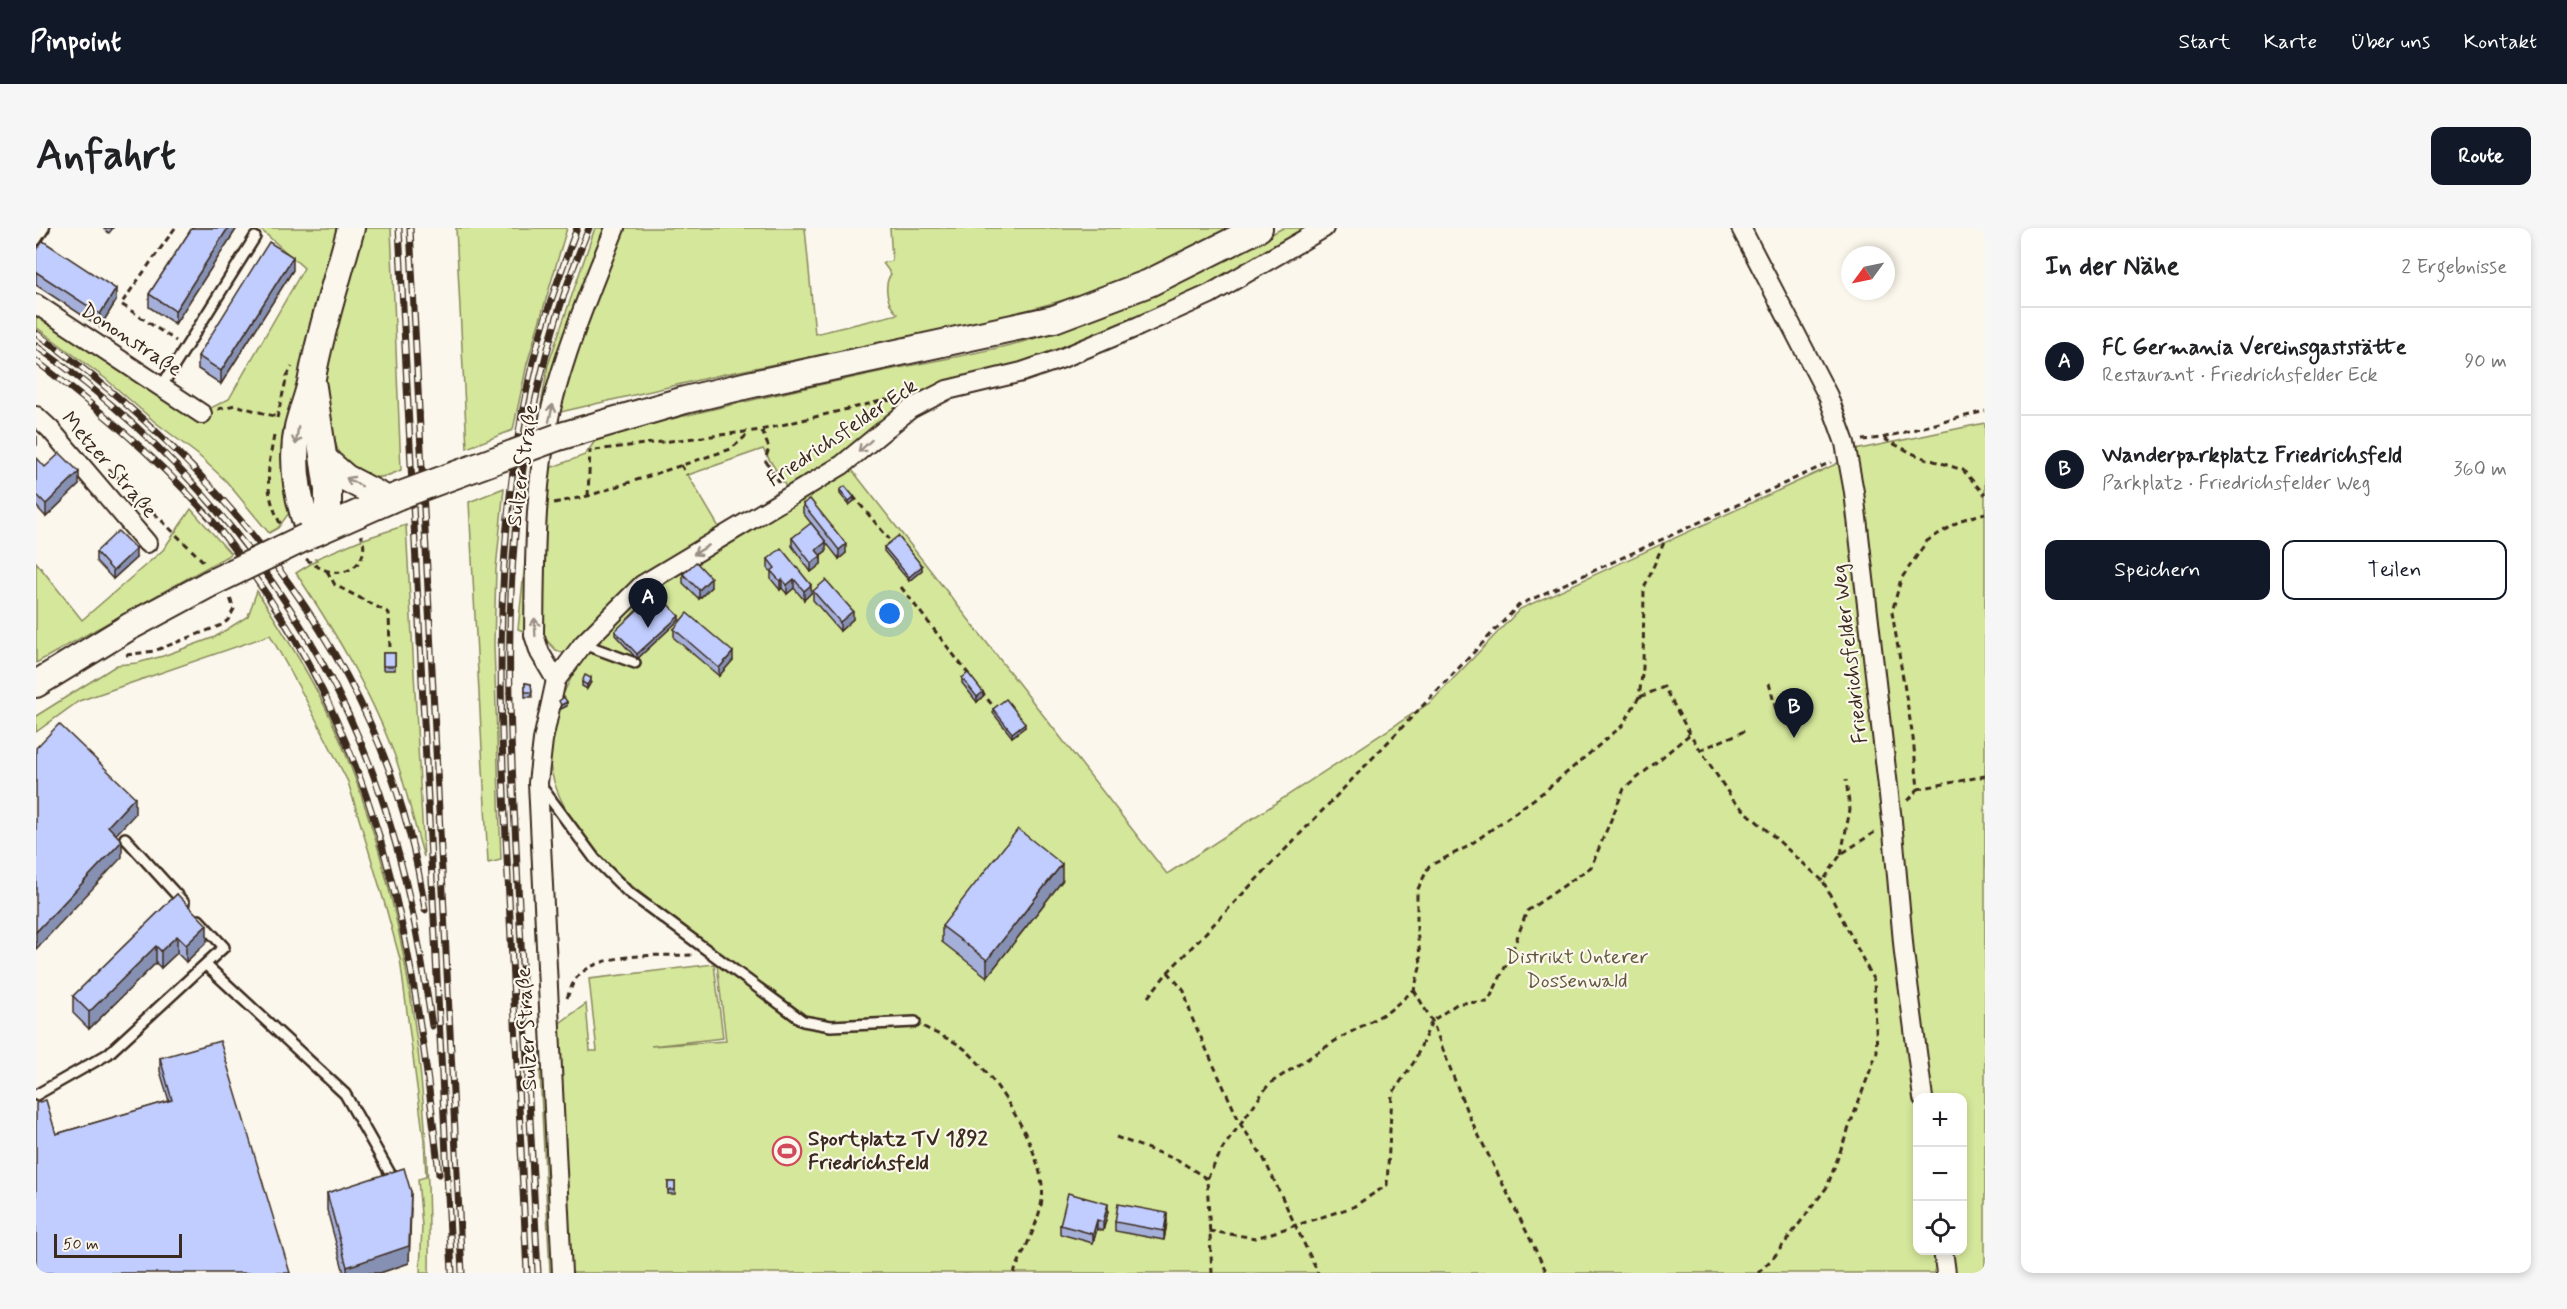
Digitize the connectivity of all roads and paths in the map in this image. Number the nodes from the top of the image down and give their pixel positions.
1 (44, 228) edge
2 (175, 228) edge
3 (351, 228) edge
4 (615, 228) edge
5 (1259, 228) edge
6 (1324, 228) edge
7 (1741, 228) edge
8 (255, 237) dead end
9 (36, 240) edge
10 (36, 304) edge
11 (186, 348) junction
12 (312, 380) junction
13 (161, 387) junction
14 (910, 409) junction
15 (1985, 411) edge
16 (202, 414) joint
17 (36, 416) edge
18 (277, 417) dead end
19 (761, 430) junction
20 (750, 432) junction
21 (1882, 438) junction
22 (590, 450) junction
23 (1846, 451) junction
24 (579, 453) dead end
25 (324, 459) junction
26 (681, 465) junction
27 (687, 475) dead end
28 (847, 488) edge
29 (1985, 495) edge
30 (588, 496) junction
31 (789, 497) junction
32 (393, 498) junction
33 (561, 502) dead end
34 (1985, 513) edge
35 (314, 532) junction
36 (889, 539) dead end
37 (1665, 540) junction
38 (147, 543) dead end
39 (327, 571) dead end
40 (901, 588) dead end
41 (583, 644) junction
42 (390, 650) edge
43 (635, 663) dead end
44 (972, 679) edge
45 (556, 680) junction
46 (1769, 683) dead end
47 (36, 684) edge
48 (979, 688) edge
49 (1639, 697) junction
50 (993, 706) edge
51 (1789, 716) dead end
52 (1747, 730) dead end
53 (1690, 734) junction
54 (1700, 750) junction
55 (1985, 776) edge
56 (1846, 780) dead end
57 (538, 783) junction
58 (1918, 789) junction
59 (1892, 821) junction
60 (125, 838) dead end
61 (1841, 854) junction
62 (1823, 881) junction
63 (717, 955) junction
64 (206, 965) junction
65 (1167, 972) junction
66 (1413, 990) junction
67 (1148, 997) dead end
68 (548, 1018) junction
69 (1432, 1021) junction
70 (915, 1022) joint
71 (1922, 1093) edge
72 (36, 1095) edge
73 (1241, 1125) junction
74 (1116, 1137) dead end
75 (392, 1177) edge
76 (1208, 1179) junction
77 (1296, 1225) junction
78 (1209, 1231) junction
79 (1944, 1255) edge
80 (562, 1273) edge
81 (1014, 1273) edge
82 (1212, 1273) edge
83 (1318, 1273) edge
84 (1547, 1273) edge
85 (1758, 1273) edge
86 (1946, 1273) edge

1 - 9 lane
2 - 11 path
3 - 12 main road
45 -> 4 street, Sulzer Straße
5 - 32 main road, bridge
6 - 14 street, Friedrichsfelder Eck
7 - 23 street, Friedrichsfelder Weg
8 - 11 lane
10 - 13 street, Dononstraße
11 - 13 lane
12 - 25 main road
12 -> 35 main road
13 - 16 street, Dononstraße
14 - 19 path
14 -> 31 street, Friedrichsfelder Eck
15 - 21 path
16 - 18 path
17 - 38 street, Metzer Straße
19 - 20 path
19 - 31 path
20 - 22 path
20 - 26 path
21 - 23 path
21 - 29 path
22 - 24 path
22 - 30 path
23 - 37 path
23 - 59 street, Friedrichsfelder Weg
32 -> 25 main road
25 - 35 main road
26 - 27 path
26 - 30 path
28 - 36 path
30 - 33 path
31 -> 41 street, Friedrichsfelder Eck
32 - 35 main road
34 - 58 path
35 - 47 main road, bridge
37 - 49 path
37 - 65 path
39 - 42 path
40 - 44 path
41 - 43 lane
41 - 45 street, Friedrichsfelder Eck
45 - 57 street, Sulzer Straße
46 - 51 path
48 - 50 path
49 - 53 path
49 - 66 path
52 - 54 path
53 - 54 path
53 - 69 path
54 - 62 path
55 - 58 path
56 - 61 path
57 - 63 lane
57 - 68 street, Sulzer Straße
58 - 59 path
59 - 61 path
59 - 71 street, Friedrichsfelder Weg
60 - 64 lane
61 - 62 path
62 - 85 path
63 - 68 path
63 - 70 lane
64 - 72 lane
64 - 75 lane
65 - 67 path
65 - 73 path
66 - 69 path
66 - 73 path
68 - 80 street, Sulzer Straße
69 - 77 path
69 - 84 path
70 - 81 path
73 - 76 path
73 - 77 path
74 - 76 path
76 - 78 path
77 - 78 path
77 - 83 path
78 - 82 path
79 - 86 street

